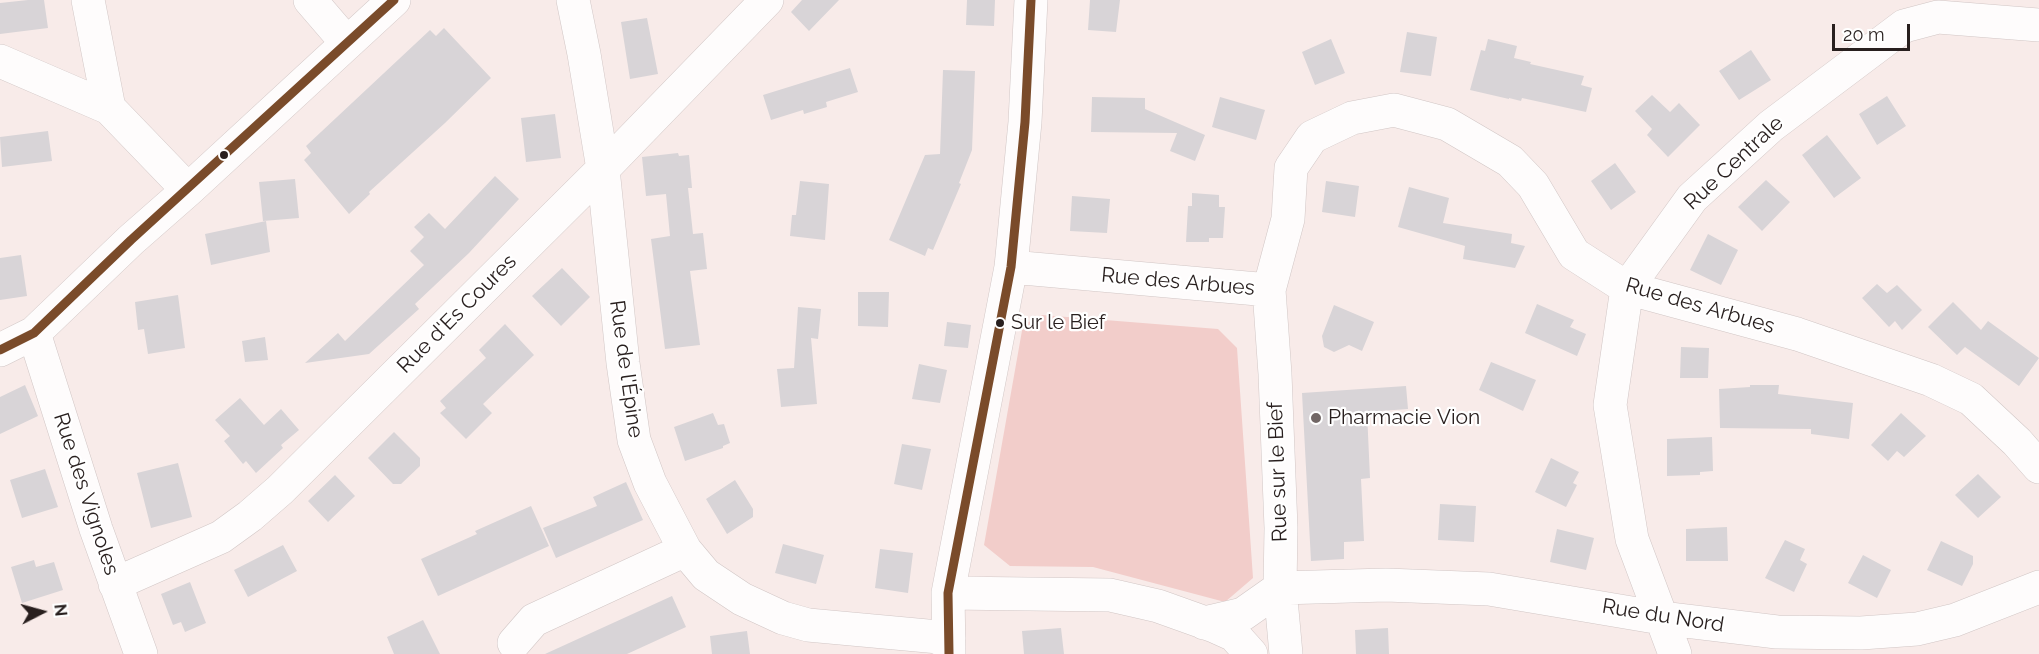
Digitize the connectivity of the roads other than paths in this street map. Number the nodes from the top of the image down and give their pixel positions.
1 (88, 0) edge
2 (310, 0) edge
3 (394, 0) edge
4 (573, 0) edge
5 (767, 0) edge
6 (1031, 0) edge
7 (2039, 25) edge
8 (347, 44) junction
9 (0, 61) edge
10 (109, 108) junction
11 (603, 169) junction
12 (189, 190) junction
13 (1011, 267) junction
14 (1627, 288) junction
15 (1269, 290) junction
16 (34, 333) junction
17 (0, 350) edge
18 (2039, 467) edge
19 (685, 550) junction
20 (115, 584) junction
21 (2039, 587) edge
22 (1280, 588) junction
23 (948, 593) junction
24 (1661, 618) junction
25 (1204, 623) junction
26 (514, 643) dead end
27 (949, 646) edge
28 (1235, 648) edge
29 (141, 654) edge
30 (1286, 654) edge
31 (1675, 654) edge

1 - 10 street
2 - 8 street
3 - 8 street
4 - 11 street, Rue de l'Épine
5 - 11 street, Rue d'Es Coures
6 - 13 street
7 - 14 street, Rue Centrale
8 - 12 street
9 - 10 street
10 - 12 street
11 - 19 street, Rue de l'Épine
11 - 20 street, Rue d'Es Coures
12 - 16 street
13 - 15 street, Rue des Arbues
13 - 23 street
14 - 15 street, Rue des Arbues
14 - 18 street, Rue des Arbues
14 - 24 street, Rue Centrale
15 - 22 street, Rue sur le Bief
16 - 17 street
16 - 20 street, Rue des Vignoles
19 - 26 street
19 - 27 street, Rue de l'Épine
20 - 29 street, Rue des Vignoles
21 - 24 street, Rue du Nord
22 - 24 street, Rue du Nord
22 - 25 street
22 - 30 street, Rue sur le Bief
23 - 25 street
23 - 27 street
24 - 31 street, Rue Centrale
25 - 28 street

